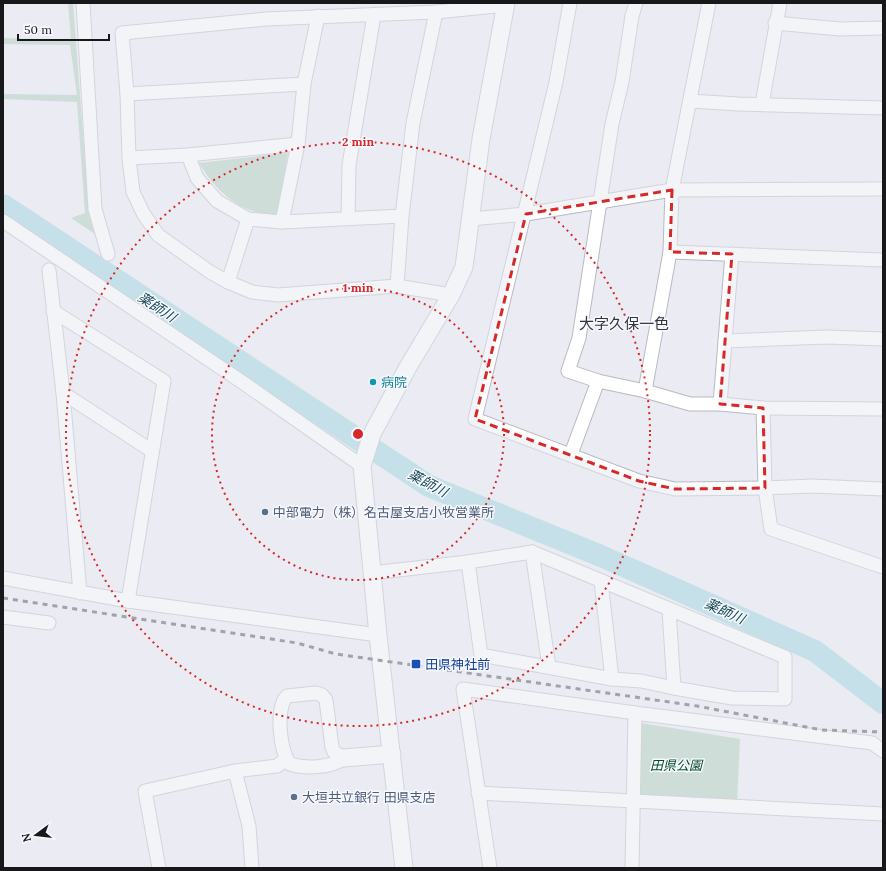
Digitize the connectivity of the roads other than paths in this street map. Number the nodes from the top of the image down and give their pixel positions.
1 (82, 3) edge
2 (570, 3) edge
3 (636, 3) edge
4 (709, 3) edge
5 (780, 3) edge
6 (506, 4) edge
7 (436, 12) junction
8 (374, 15) junction
9 (318, 16) junction
10 (775, 23) junction
11 (883, 28) edge
12 (304, 84) junction
13 (127, 94) junction
14 (690, 101) junction
15 (762, 104) junction
16 (883, 108) edge
17 (298, 144) junction
18 (188, 155) junction
19 (129, 158) junction
20 (883, 189) edge
21 (672, 190) junction
22 (600, 201) junction
23 (526, 214) junction
24 (402, 216) junction
25 (348, 218) junction
26 (248, 219) junction
27 (470, 219) junction
28 (3, 221) edge
29 (282, 222) junction
30 (670, 252) junction
31 (108, 254) dead end
32 (732, 254) junction
33 (883, 260) edge
34 (49, 270) dead end
35 (228, 282) junction
36 (397, 286) junction
37 (451, 295) junction
38 (53, 311) junction
39 (883, 339) edge
40 (725, 340) junction
41 (598, 381) junction
42 (645, 390) junction
43 (63, 393) junction
44 (720, 404) junction
45 (883, 406) edge
46 (763, 408) junction
47 (152, 451) junction
48 (571, 454) junction
49 (362, 466) junction
50 (765, 488) junction
51 (883, 489) edge
52 (532, 552) junction
53 (468, 562) junction
54 (883, 567) edge
55 (372, 573) junction
56 (3, 578) edge
57 (600, 582) junction
58 (80, 593) junction
59 (128, 601) junction
60 (669, 610) junction
61 (3, 616) edge
62 (49, 623) dead end
63 (378, 635) junction
64 (549, 667) junction
65 (612, 679) junction
66 (674, 688) junction
67 (635, 713) junction
68 (883, 751) edge
69 (392, 754) junction
70 (344, 758) junction
71 (286, 759) junction
72 (235, 771) junction
73 (478, 793) junction
74 (633, 802) junction
75 (883, 814) edge
76 (159, 868) edge
77 (252, 868) edge
78 (404, 868) edge
79 (490, 868) edge
80 (632, 868) edge

1 - 31 street
2 - 23 street
3 - 22 street
4 - 14 street
5 - 10 street
6 - 7 street
6 - 27 street
7 - 8 street
7 - 24 street
8 - 9 street
8 - 25 street
9 - 12 street
9 - 13 street
10 - 11 street
10 - 15 street
12 - 13 street
12 - 17 street
13 - 19 street
14 - 15 street
14 - 21 street
15 - 16 street
17 - 18 street
17 - 29 street
18 - 19 street
18 - 26 street
19 - 35 street
20 - 21 street
21 - 22 street
21 - 30 street
22 - 23 street
22 - 41 street
23 - 27 street
23 - 48 street
24 - 25 street
24 - 36 street
25 - 29 street
26 - 29 street
26 - 35 street
27 - 37 street
28 - 49 street
30 - 32 street
30 - 42 street
32 - 33 street
32 - 40 street
34 - 38 street
35 - 36 street
36 - 37 street
37 - 49 street
38 - 43 street
38 - 47 street
39 - 40 street
40 - 44 street
41 - 42 street
41 - 48 street
42 - 44 street
43 - 47 street
43 - 58 street
44 - 46 street
45 - 46 street
46 - 50 street
47 - 59 street
48 - 50 street
49 - 55 street
50 - 51 street
50 - 54 street
52 - 53 street
52 - 57 street
52 - 64 street
53 - 55 street
53 - 64 street
55 - 63 street
56 - 58 street
57 - 60 street
57 - 65 street
58 - 59 street
59 - 63 street
60 - 66 street
60 - 66 street
61 - 62 street
63 - 69 street
64 - 65 street
65 - 66 street
67 - 68 street
67 - 73 street
67 - 74 street
69 - 70 street
69 - 78 street
70 - 71 street
70 - 71 street
71 - 72 street
72 - 76 street
72 - 77 street
73 - 74 street
73 - 79 street
74 - 75 street
74 - 80 street

